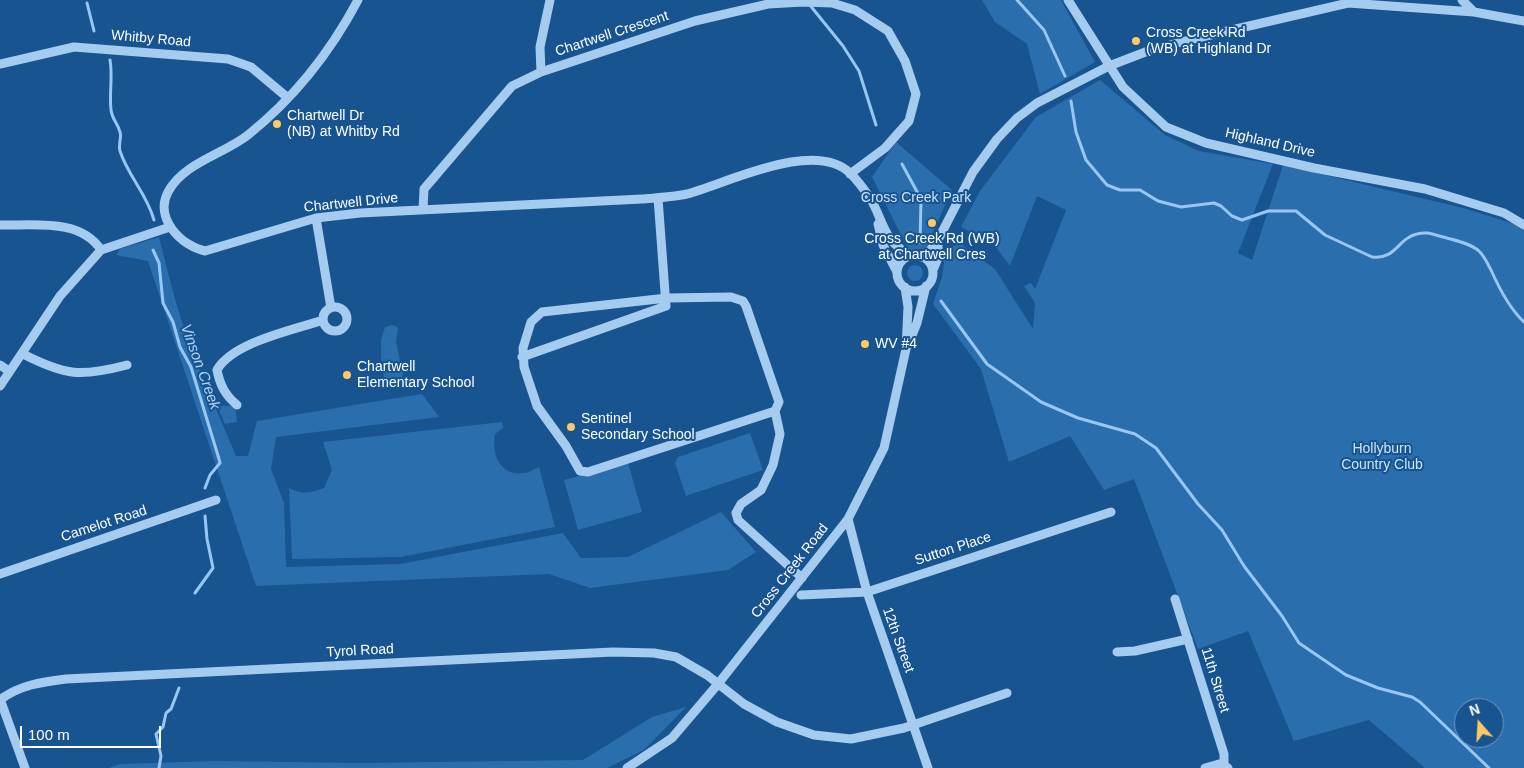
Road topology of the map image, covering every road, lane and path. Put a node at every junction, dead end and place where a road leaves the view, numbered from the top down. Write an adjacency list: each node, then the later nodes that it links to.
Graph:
1 (358, 0): 11 (street)
2 (550, 0): 10 (street)
3 (1068, 0): 9 (street, Highland Drive)
4 (1462, 0): 6 (street)
5 (1350, 2): 6 (street); 9 (street)
6 (1474, 12): 7 (street)
7 (1524, 21)
8 (0, 64): 11 (street, Whitby Road)
9 (1109, 66): 18 (street, Highland Drive); 20 (street)
10 (541, 72): 12 (street, Chartwell Crescent); 14 (street, Chartwell Crescent)
11 (288, 98): 19 (street)
12 (850, 174): 13 (street, Chartwell Drive); 15 (street)
13 (658, 198): 14 (street, Chartwell Drive); 28 (street)
14 (424, 210): 16 (street, Chartwell Drive)
15 (876, 212): 22 (street); 25 (street)
16 (316, 218): 19 (street, Chartwell Drive); 29 (street)
17 (0, 225): 21 (street)
18 (1524, 225)
19 (170, 227): 21 (street)
20 (938, 240): 23 (street); 24 (street)
21 (102, 250): 32 (street)
22 (911, 255): 23 (street); 25 (street)
23 (922, 256): 24 (street)
24 (933, 270): 26 (street)
25 (897, 272): 27 (street)
26 (926, 286): 27 (street); 31 (street, Cross Creek Road)
27 (905, 288): 31 (street, Cross Creek Road)
28 (666, 298): 33 (street); 33 (street); 39 (street)
29 (330, 308): 30 (street); 30 (street)
30 (323, 320): 38 (street)
31 (906, 349): 42 (street, Cross Creek Road)
32 (24, 354): 35 (street); 36 (street)
33 (522, 357): 39 (street)
34 (0, 365): 36 (street)
35 (127, 365)
36 (9, 371): 37 (street)
37 (0, 386)
38 (237, 405)
39 (775, 411): 44 (street)
40 (216, 500): 43 (street, Camelot Road)
41 (1111, 512): 45 (street, Sutton Place)
42 (848, 519): 44 (street, Cross Creek Road); 45 (street, 12th Street)
43 (0, 574)
44 (802, 578): 50 (street, Cross Creek Road)
45 (867, 592): 46 (street, Sutton Place); 53 (street, 12th Street)
46 (801, 595)
47 (1175, 599): 48 (street, 11th Street)
48 (1188, 639): 49 (street); 54 (street, 11th Street)
49 (1117, 652)
50 (718, 684): 52 (street, Tyrol Road); 53 (street, Tyrol Road); 56 (street, Cross Creek Road)
51 (1007, 693): 53 (street, Tyrol Road)
52 (0, 700): 55 (street)
53 (914, 725): 57 (street, 12th Street)
54 (1226, 767): 58 (street)
55 (25, 768)
56 (627, 768)
57 (928, 768)
58 (1205, 768)

